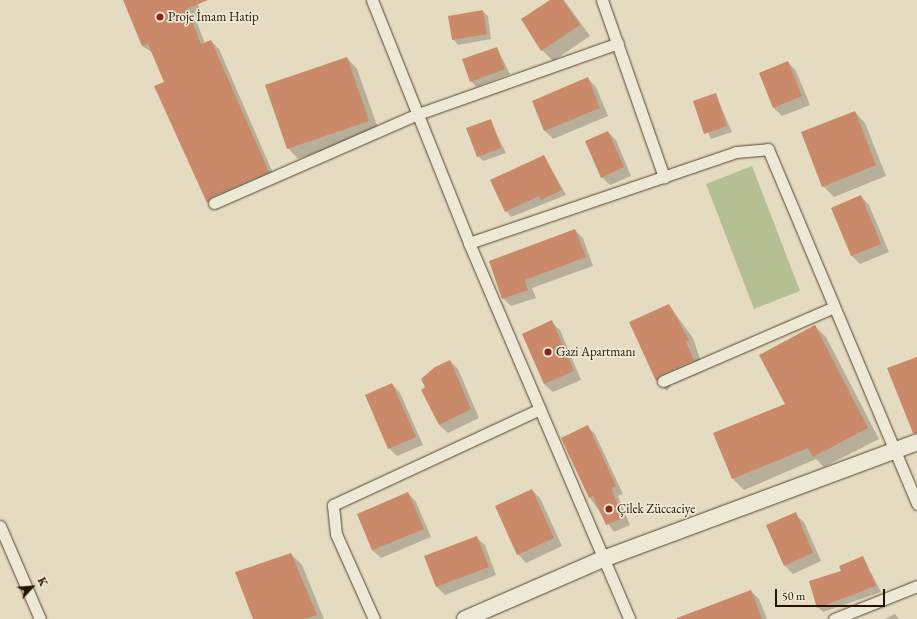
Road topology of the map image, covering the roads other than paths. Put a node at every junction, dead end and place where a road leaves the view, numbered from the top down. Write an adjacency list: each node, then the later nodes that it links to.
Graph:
1 (372, 0): 4 (street)
2 (602, 0): 3 (street)
3 (618, 43): 4 (street); 5 (street)
4 (418, 114): 6 (street); 7 (street)
5 (664, 177): 7 (street); 8 (street)
6 (214, 203)
7 (469, 243): 10 (street)
8 (834, 307): 9 (street); 12 (street)
9 (663, 381)
10 (540, 409): 15 (street); 18 (street)
11 (917, 442): 12 (main road)
12 (894, 451): 13 (street); 15 (main road)
13 (917, 504)
14 (0, 526): 17 (street)
15 (603, 559): 19 (main road); 20 (street)
16 (917, 586): 21 (street)
17 (40, 619)
18 (374, 619)
19 (465, 619)
20 (629, 619)
21 (834, 619)

